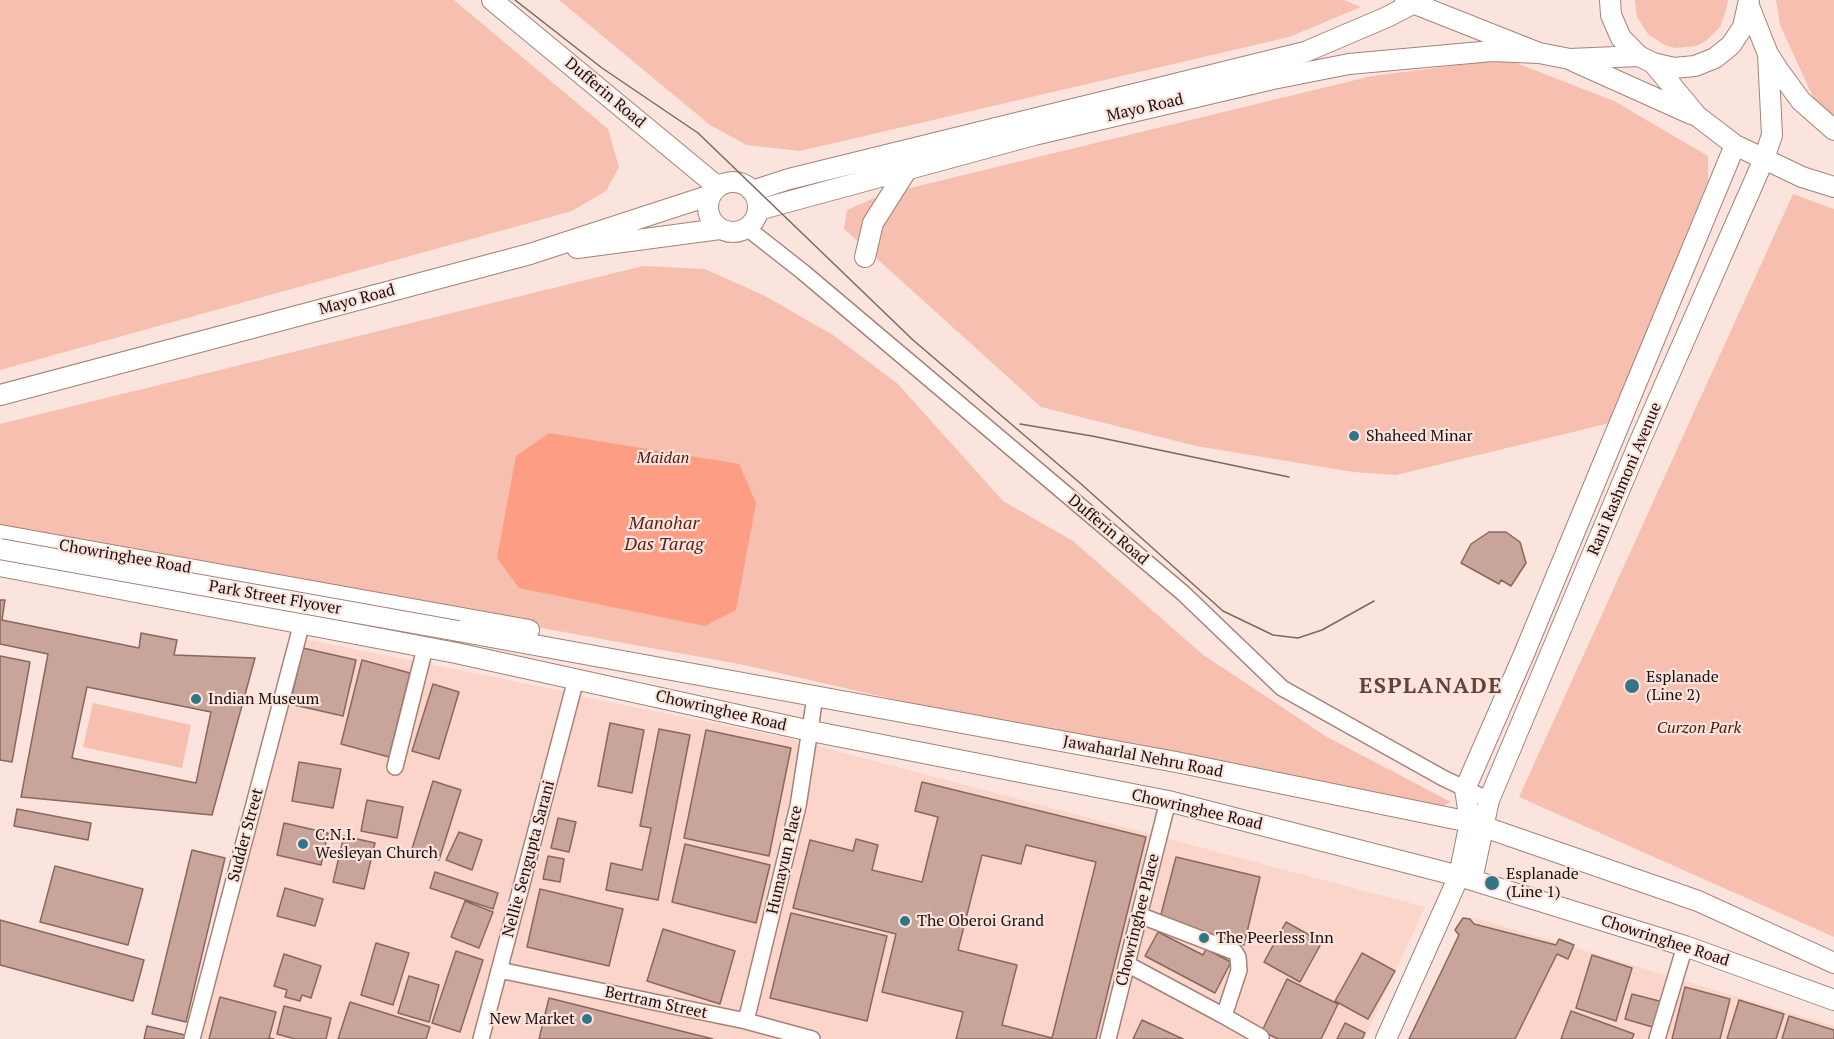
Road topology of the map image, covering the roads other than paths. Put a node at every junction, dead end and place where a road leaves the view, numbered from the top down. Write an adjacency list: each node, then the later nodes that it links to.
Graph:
1 (492, 0): 15 (main road, Dufferin Road)
2 (1610, 0): 8 (main road)
3 (1413, 1): 5 (main road); 16 (main road, Mayo Road)
4 (1749, 3): 6 (main road); 8 (main road)
5 (1539, 53): 7 (main road); 13 (main road, Mayo Road)
6 (1768, 54): 10 (main road); 12 (main road, Rani Rashmoni Avenue)
7 (1570, 59): 8 (main road); 9 (main road)
8 (1646, 60): 9 (main road)
9 (1697, 116): 11 (main road)
10 (1834, 130)
11 (1735, 145): 12 (main road); 22 (main road)
12 (1764, 159): 14 (main road); 23 (main road, Rani Rashmoni Avenue)
13 (906, 171): 16 (main road, Mayo Road); 20 (main road)
14 (1834, 188)
15 (714, 191): 16 (main road); 18 (main road); 19 (main road, Mayo Road)
16 (755, 200): 17 (main road)
17 (747, 228): 18 (main road); 36 (street, Dufferin Road)
18 (720, 229): 19 (main road)
19 (530, 254): 21 (main road, Mayo Road)
20 (865, 257)
21 (0, 396)
22 (1609, 450): 23 (main road); 36 (main road)
23 (1631, 464): 37 (main road, Rani Rashmoni Avenue)
24 (0, 535): 29 (main road, Chowringhee Road)
25 (0, 549): 29 (main road, Park Street Flyover, bridge)
26 (0, 566): 31 (main road, Park Street Flyover)
27 (0, 577): 28 (main road)
28 (300, 630): 30 (main road); 50 (street, Sudder Street)
29 (549, 647): 33 (main road, Chowringhee Road)
30 (423, 656): 31 (main road); 35 (street)
31 (546, 672): 32 (main road, Chowringhee Road)
32 (576, 679): 34 (main road, Chowringhee Road); 45 (street, Nellie Sengupta Sarani)
33 (815, 697): 34 (street, Humayun Place); 39 (main road, Jawaharlal Nehru Road)
34 (811, 731): 38 (main road, Chowringhee Road); 48 (street, Humayun Place)
35 (395, 767)
36 (1465, 789): 37 (street, Dufferin Road); 39 (main road)
37 (1489, 800): 39 (main road, Rani Rashmoni Avenue)
38 (1168, 801): 40 (main road, Chowringhee Road); 41 (street, Chowringhee Place)
39 (1477, 824): 40 (main road, Rani Rashmoni Avenue); 43 (main road)
40 (1466, 878): 42 (main road, Chowringhee Road); 54 (main road, Rani Rashmoni Avenue)
41 (1139, 915): 44 (street, Chowringhee Place); 47 (street)
42 (1685, 946): 46 (main road, Chowringhee Road); 55 (street)
43 (1834, 963)
44 (1127, 964): 47 (street); 53 (street, Chowringhee Place)
45 (499, 970): 48 (street, Bertram Street); 51 (street, Nellie Sengupta Sarani)
46 (1834, 1000)
47 (1224, 1016): 49 (street)
48 (746, 1021): 52 (street, Bertram Street)
49 (1261, 1037)
50 (192, 1039)
51 (481, 1039)
52 (812, 1039)
53 (1108, 1039)
54 (1386, 1039)
55 (1657, 1039)

